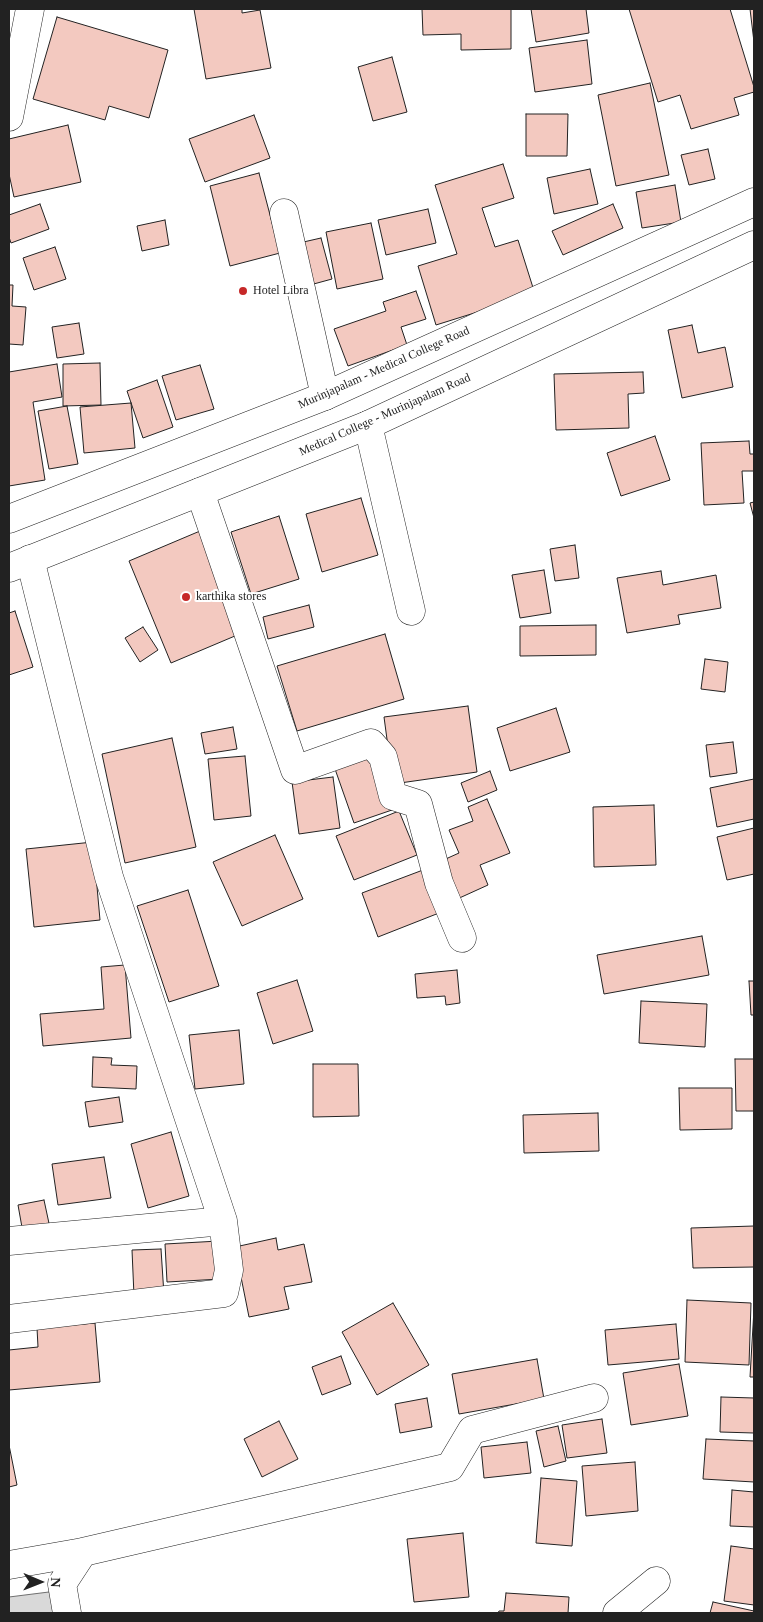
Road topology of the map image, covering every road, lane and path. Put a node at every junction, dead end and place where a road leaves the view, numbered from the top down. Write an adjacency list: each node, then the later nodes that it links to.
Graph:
1 (30, 9): 2 (street)
2 (9, 116)
3 (754, 202): 6 (street, Murinjapalam - Medical College Road)
4 (284, 213): 6 (street)
5 (754, 245): 7 (street, Medical College - Murinjapalam Road)
6 (326, 396): 9 (street, Murinjapalam - Medical College Road)
7 (368, 425): 8 (street, Medical College - Murinjapalam Road); 11 (street)
8 (200, 492): 10 (street, Medical College - Murinjapalam Road); 12 (street)
9 (9, 519)
10 (20, 563): 13 (street)
11 (411, 611)
12 (462, 938)
13 (223, 1221): 14 (street); 15 (street)
14 (9, 1242)
15 (9, 1319)
16 (594, 1398): 17 (street)
17 (83, 1552): 18 (street); 20 (street)
18 (9, 1564)
19 (656, 1581): 21 (street)
20 (67, 1613)
21 (617, 1613)

